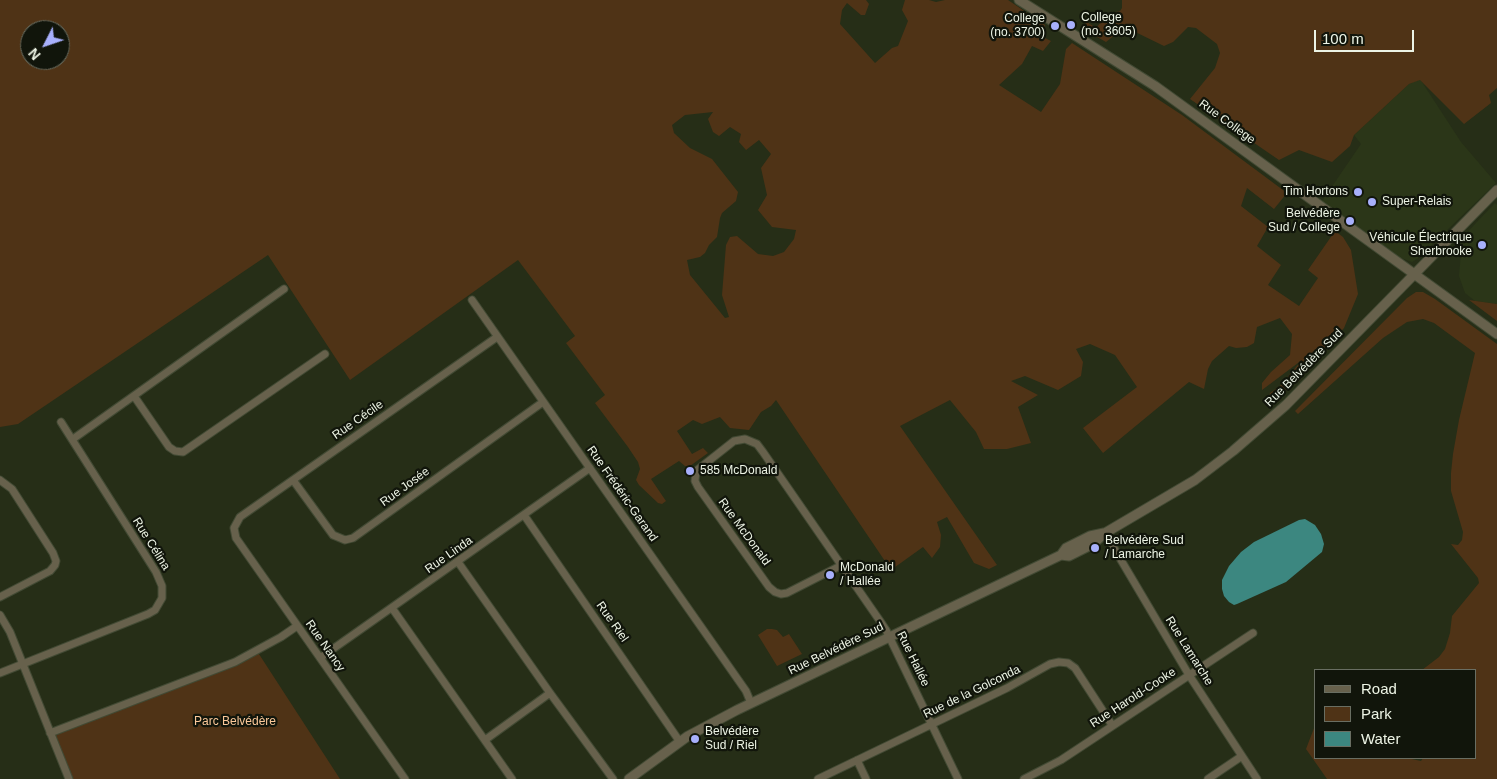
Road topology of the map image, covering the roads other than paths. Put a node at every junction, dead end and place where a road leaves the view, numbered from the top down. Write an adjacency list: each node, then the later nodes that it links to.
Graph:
1 (1019, 0): 3 (street, Rue College)
2 (1497, 190): 3 (street, Rue Belvédère Sud)
3 (1414, 274): 6 (street, Rue College); 19 (street, Rue Belvédère Sud)
4 (284, 290): 9 (street)
5 (472, 300): 7 (street, Rue Frédéric-Garand)
6 (1497, 334)
7 (497, 337): 10 (street, Rue Frédéric-Garand); 16 (street, Rue Cécile)
8 (325, 354): 9 (street)
9 (134, 396): 12 (street)
10 (543, 402): 14 (street, Rue Frédéric-Garand); 16 (street, Rue Josée)
11 (61, 422): 12 (street, Rue Célina)
12 (73, 439): 29 (street, Rue Célina)
13 (746, 439): 21 (street, Rue Hallée); 21 (street, Rue McDonald)
14 (590, 468): 17 (street, Rue Linda); 33 (street, Rue Frédéric-Garand)
15 (0, 480): 22 (street)
16 (293, 480): 18 (street, Rue Cécile)
17 (524, 515): 20 (street, Rue Linda); 38 (street, Rue Riel)
18 (235, 524): 25 (street, Rue Nancy)
19 (1104, 533): 27 (street, Rue Belvédère Sud); 31 (street, Rue Lamarche)
20 (458, 562): 23 (street, Rue Linda); 32 (street)
21 (842, 565): 27 (street, Rue Hallée)
22 (0, 597)
23 (392, 608): 28 (street, Rue Linda); 37 (street)
24 (0, 615): 29 (street)
25 (297, 626): 28 (street, Rue Nancy); 36 (street)
26 (1253, 633): 31 (street, Rue Harold-Cooke)
27 (890, 636): 33 (street, Rue Belvédère Sud); 34 (street, Rue Hallée)
28 (320, 658): 42 (street, Rue Nancy)
29 (22, 663): 30 (street, Rue Célina); 36 (street)
30 (0, 673)
31 (1190, 675): 35 (street, Rue Harold-Cooke); 39 (street, Rue Lamarche)
32 (550, 693): 37 (street); 44 (street)
33 (751, 703): 38 (street, Rue Belvédère Sud)
34 (932, 724): 35 (street, Rue de la Golconda); 40 (street, Rue de la Golconda); 48 (street, Rue Hallée)
35 (1112, 725): 49 (street, Rue Harold-Cooke)
36 (50, 733): 41 (street)
37 (484, 740): 43 (street)
38 (680, 742): 45 (street, Rue Belvédère Sud)
39 (1242, 756): 50 (street); 51 (street, Rue Lamarche)
40 (857, 760): 46 (street, Rue de la Golconda); 47 (street)
41 (69, 779)
42 (405, 779)
43 (512, 779)
44 (613, 779)
45 (629, 779)
46 (818, 779)
47 (866, 779)
48 (958, 779)
49 (1024, 779)
50 (1208, 779)
51 (1257, 779)

